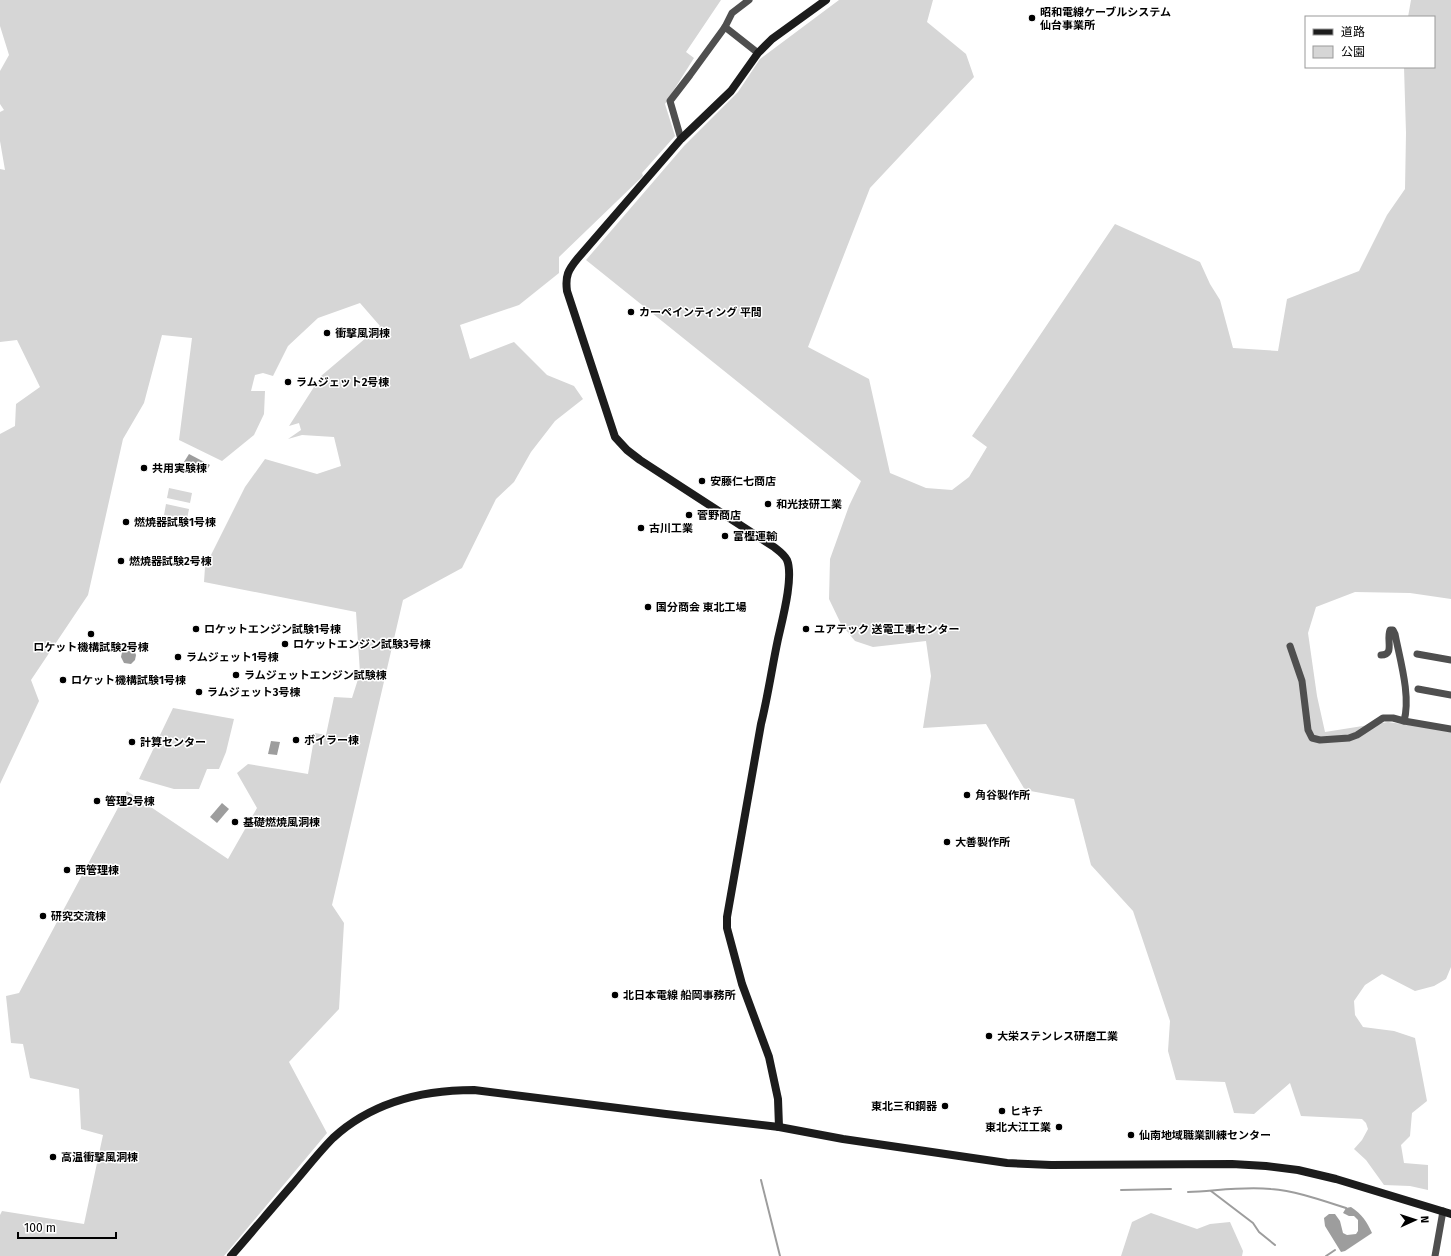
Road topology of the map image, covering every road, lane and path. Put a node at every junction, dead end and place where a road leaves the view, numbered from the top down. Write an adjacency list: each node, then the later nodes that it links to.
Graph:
1 (749, 0): 3 (street)
2 (826, 0): 4 (street)
3 (724, 27): 4 (street); 5 (street)
4 (758, 52): 5 (street)
5 (681, 140): 14 (street)
6 (1290, 646): 12 (street)
7 (1418, 654): 9 (street)
8 (1381, 655): 12 (street)
9 (1451, 660)
10 (1418, 689): 11 (street)
11 (1451, 695)
12 (1404, 721): 13 (street)
13 (1451, 729)
14 (779, 1127): 15 (street); 16 (street)
15 (1447, 1213): 17 (street)
16 (231, 1256)
17 (1436, 1256)

